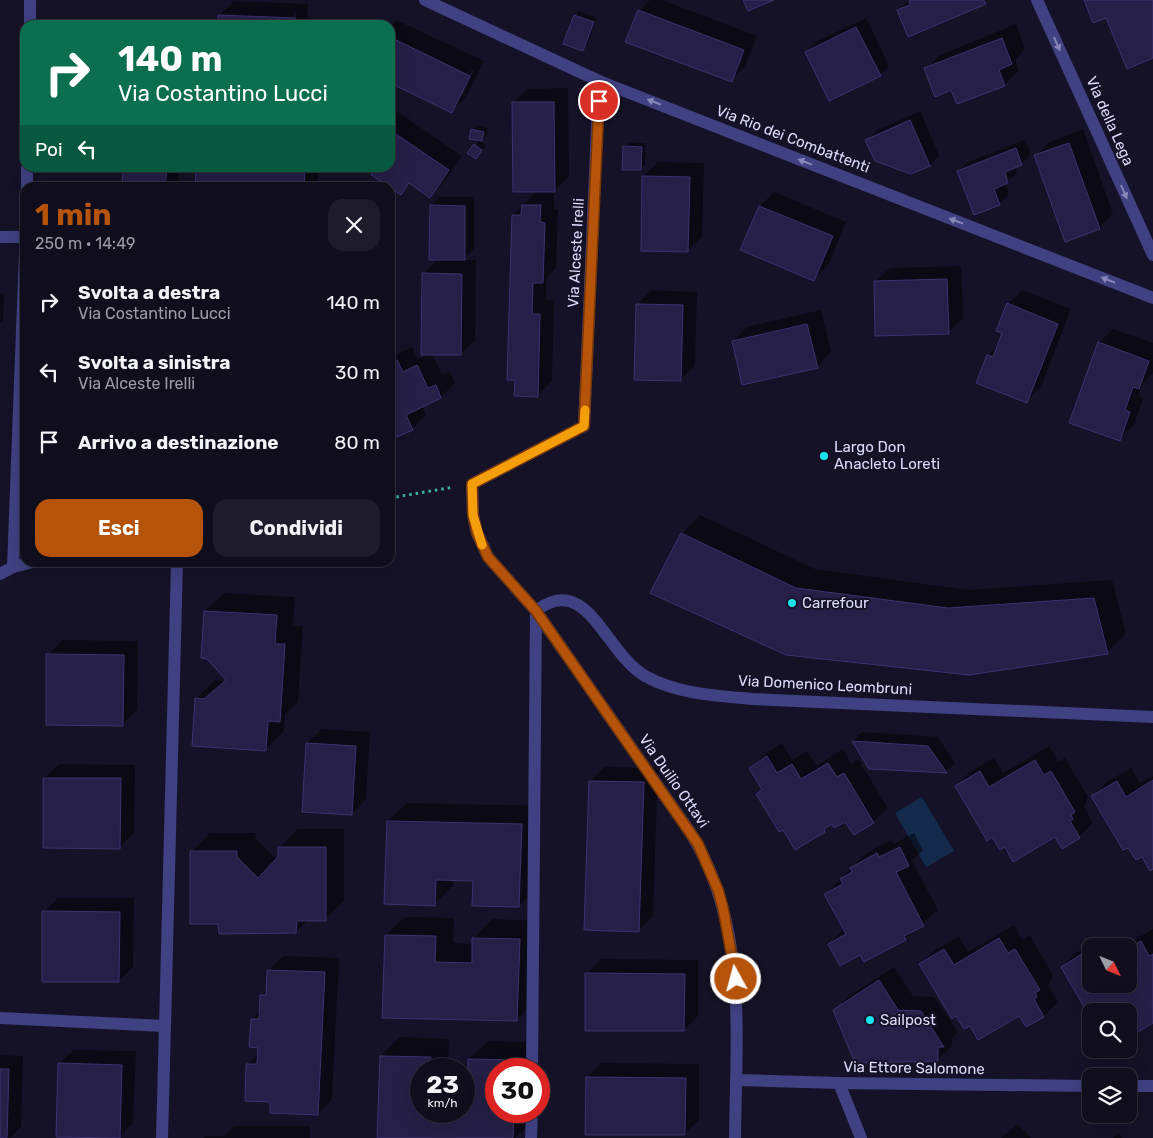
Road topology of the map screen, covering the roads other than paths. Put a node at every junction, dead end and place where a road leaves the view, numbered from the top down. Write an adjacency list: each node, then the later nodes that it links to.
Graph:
1 (30, 0): 4 (street)
2 (425, 0): 5 (street, Via Rio dei Combattenti)
3 (1037, 0): 8 (street, Via della Lega, one-way to 8)
4 (30, 20)
5 (600, 81): 9 (street, Via Rio dei Combattenti, one-way to 5); 11 (street, Via Alceste Irelli)
6 (20, 236): 7 (street)
7 (0, 237)
8 (1153, 255)
9 (1153, 298)
10 (20, 383): 13 (street)
11 (472, 484): 16 (street, Via Duilio Ottavi)
12 (20, 565): 13 (street)
13 (13, 567): 15 (street)
14 (176, 567): 19 (street)
15 (0, 574)
16 (536, 611): 17 (street, Via Domenico Leombruni); 20 (street); 21 (street, Via Duilio Ottavi)
17 (1153, 717)
18 (0, 1018): 19 (street)
19 (165, 1026): 27 (street)
20 (532, 1058)
21 (736, 1080): 22 (street, Via Ettore Salomone); 29 (street, Via Duilio Ottavi)
22 (839, 1084): 23 (street, Via Ettore Salomone); 30 (street)
23 (1082, 1086)
24 (1137, 1086): 25 (street)
25 (1153, 1086)
26 (532, 1123): 28 (street)
27 (162, 1138)
28 (531, 1138)
29 (735, 1138)
30 (861, 1138)

